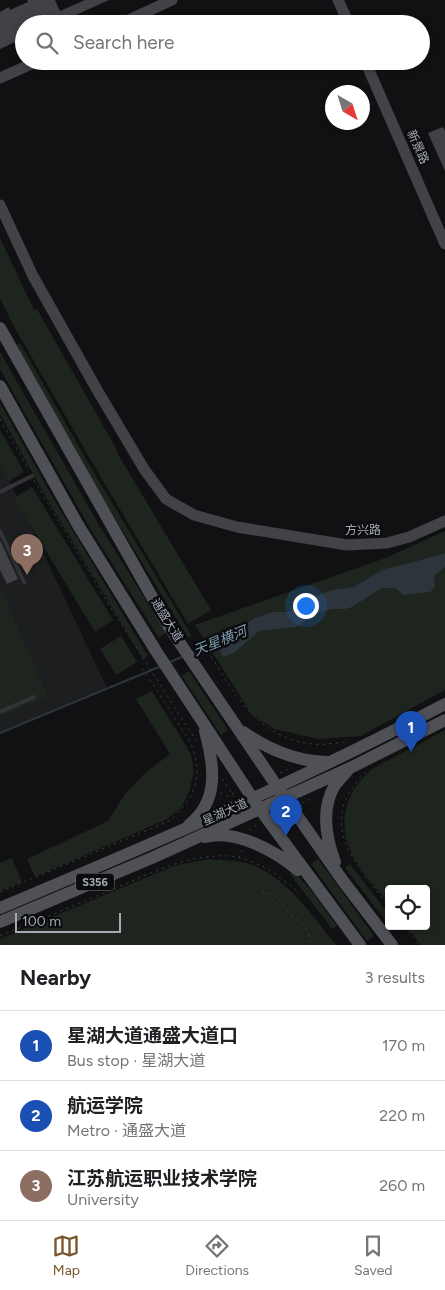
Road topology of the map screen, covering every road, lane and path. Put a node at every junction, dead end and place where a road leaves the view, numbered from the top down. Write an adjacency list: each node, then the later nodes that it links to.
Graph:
1 (172, 0): 3 (street)
2 (338, 0): 4 (street)
3 (140, 15)
4 (345, 15)
5 (18, 70): 7 (street)
6 (369, 70): 9 (street, 新景路)
7 (0, 78)
8 (0, 206): 17 (street, 方兴路)
9 (441, 225): 10 (street, 新景路)
10 (445, 244)
11 (0, 328): 12 (main road, 通盛大道)
12 (3, 342): 28 (main road, 通盛大道)
13 (0, 386): 27 (main road, 通盛大道)
14 (0, 418): 15 (path)
15 (32, 476): 16 (lane); 22 (path)
16 (0, 492)
17 (445, 521)
18 (0, 531): 19 (lane)
19 (24, 582)
20 (201, 640): 29 (path)
21 (141, 666): 40 (path)
22 (164, 690)
23 (34, 697): 25 (lane)
24 (445, 704): 31 (main road, 星湖大道 / S356)
25 (0, 712)
26 (445, 720): 32 (main road, 星湖大道 / S356)
27 (202, 721): 34 (main road, 通盛大道); 36 (main road)
28 (238, 728): 30 (main road); 35 (main road, 通盛大道)
29 (350, 741)
30 (292, 756): 31 (main road); 35 (path)
31 (334, 762): 35 (main road, 星湖大道 / S356)
32 (350, 768): 35 (main road, 星湖大道 / S356); 39 (main road)
33 (369, 769): 44 (path)
34 (246, 788): 36 (path); 37 (main road, 通盛大道)
35 (277, 788): 37 (main road, 星湖大道 / S356); 39 (main road, 通盛大道)
36 (211, 791): 38 (main road)
37 (256, 804): 38 (main road, 星湖大道 / S356); 43 (main road, 通盛大道)
38 (186, 836): 43 (main road); 45 (main road, 星湖大道 / S356); 46 (main road, 星湖大道 / S356)
39 (343, 881): 51 (main road, 通盛大道)
40 (0, 892)
41 (298, 892): 48 (path)
42 (262, 893): 49 (path)
43 (323, 895): 50 (main road, 通盛大道)
44 (385, 901)
45 (0, 908)
46 (0, 922)
47 (408, 930): 52 (path)
48 (0, 936)
49 (311, 945)
50 (360, 945)
51 (392, 945)
52 (419, 945)

